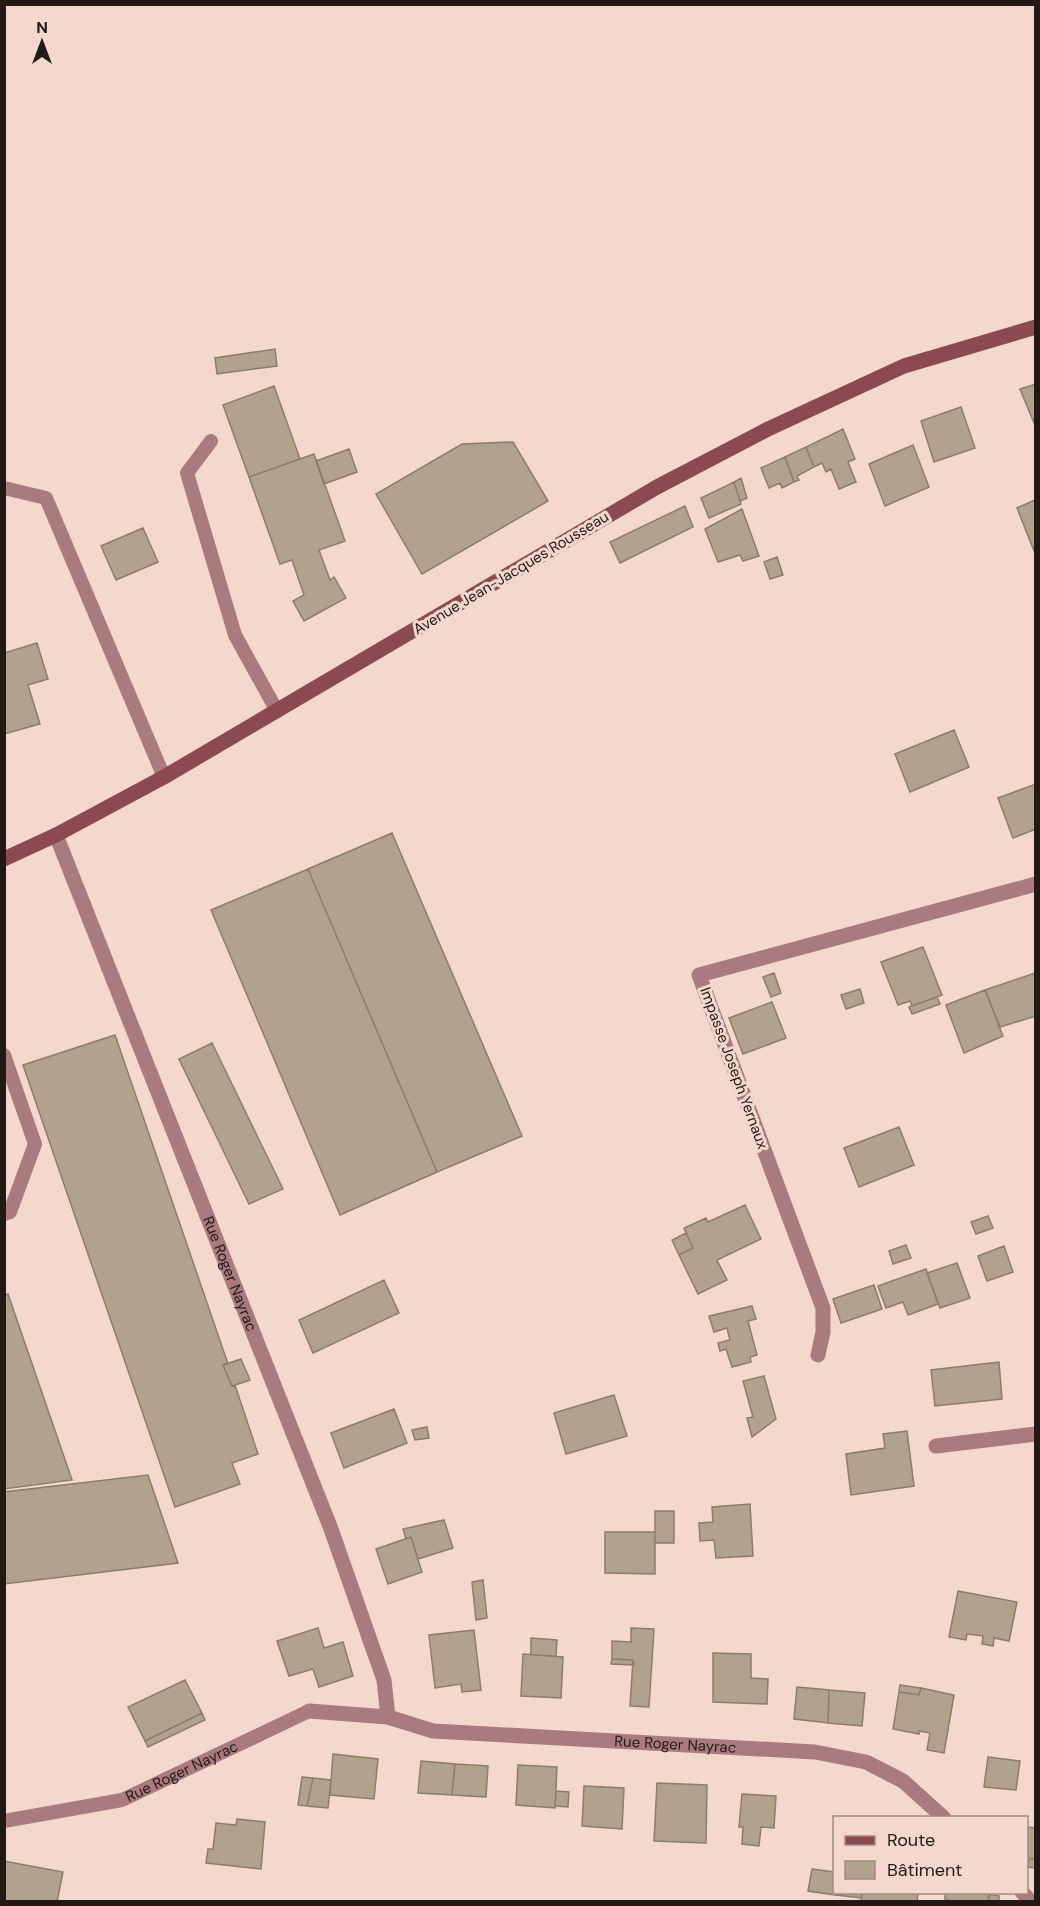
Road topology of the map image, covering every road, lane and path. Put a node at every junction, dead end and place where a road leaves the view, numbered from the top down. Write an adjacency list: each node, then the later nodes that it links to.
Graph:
1 (1035, 327): 4 (main road, Avenue Jean-Jacques Rousseau)
2 (210, 441): 4 (lane)
3 (4, 488): 5 (lane)
4 (277, 711): 5 (main road, Avenue Jean-Jacques Rousseau)
5 (164, 777): 6 (main road, Avenue Jean-Jacques Rousseau)
6 (56, 835): 7 (main road, Avenue Jean-Jacques Rousseau); 15 (street, Rue Roger Nayrac)
7 (4, 859)
8 (1035, 884): 11 (street, Impasse Joseph Yernaux)
9 (4, 1055): 10 (lane)
10 (4, 1214)
11 (818, 1355)
12 (1035, 1434): 13 (street)
13 (936, 1446)
14 (309, 1711): 15 (street, Rue Roger Nayrac); 17 (lane, Rue Roger Nayrac)
15 (388, 1717): 16 (street, Rue Roger Nayrac)
16 (943, 1816)
17 (4, 1821)

